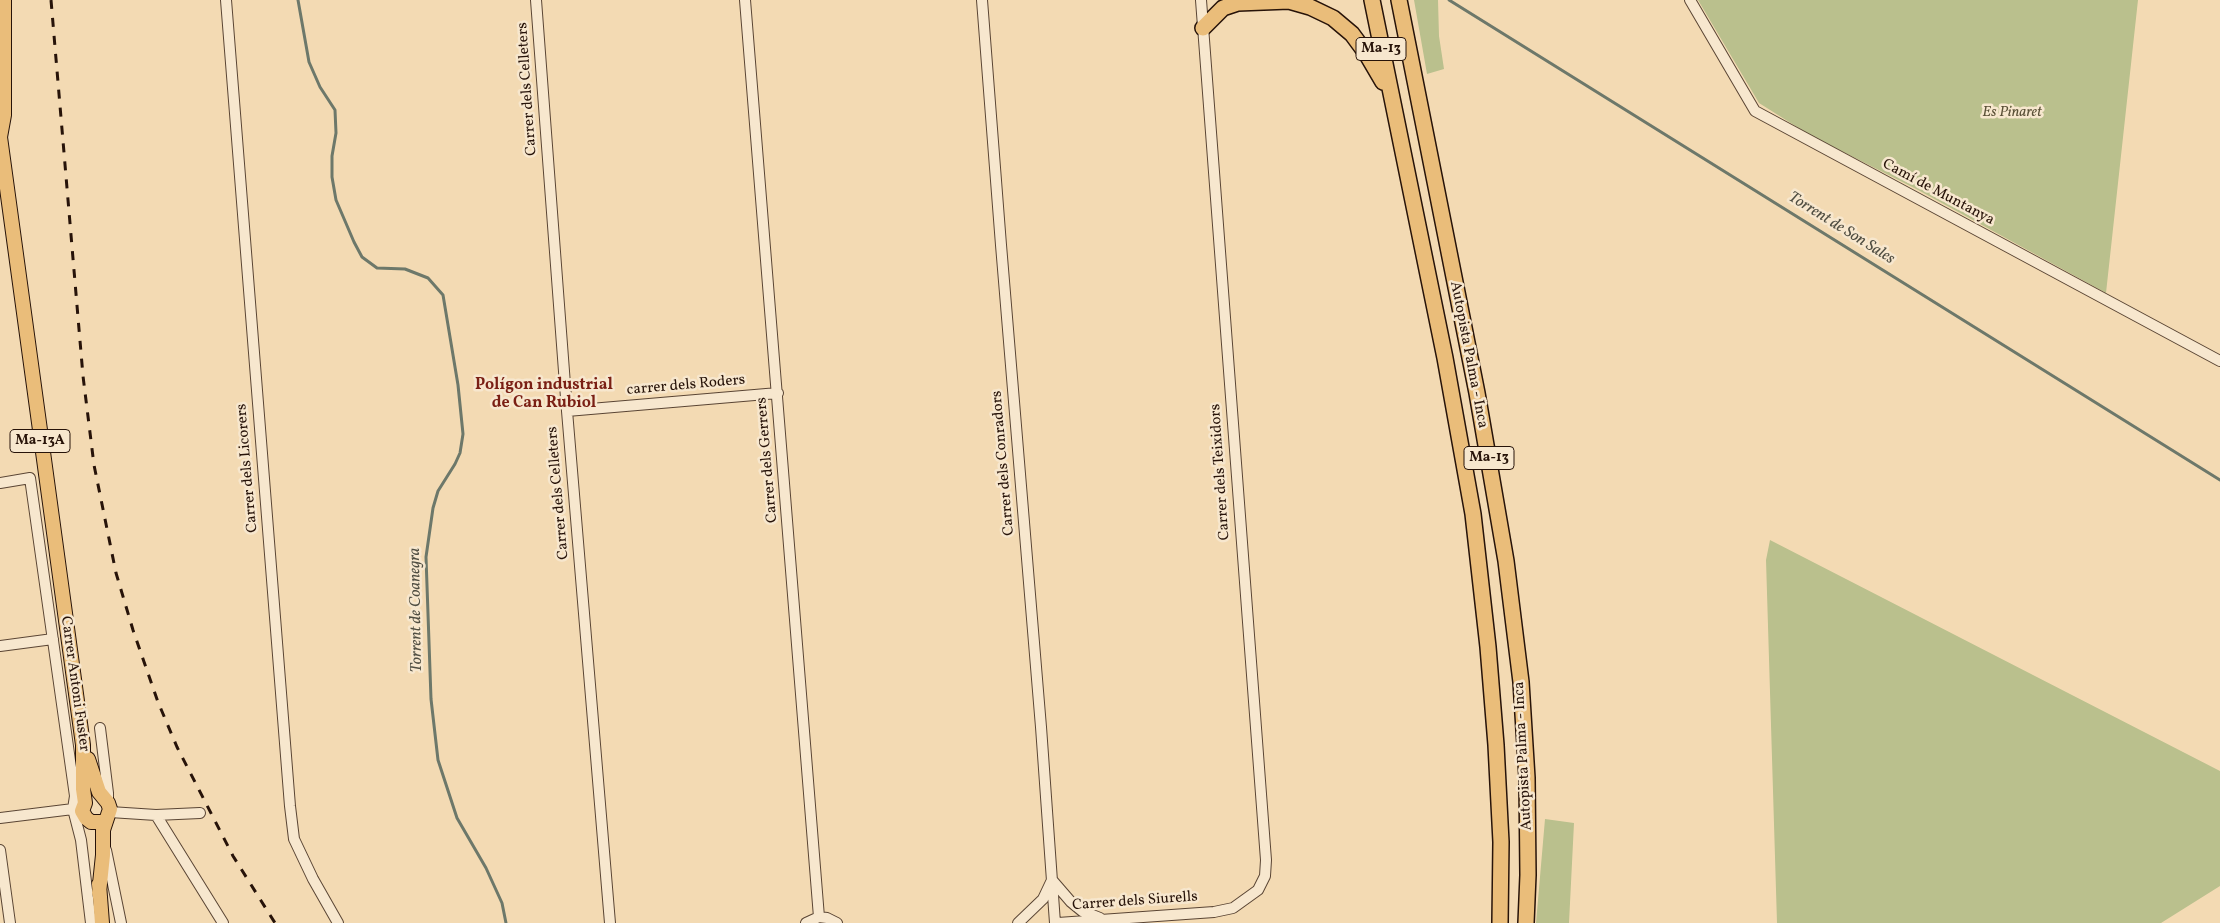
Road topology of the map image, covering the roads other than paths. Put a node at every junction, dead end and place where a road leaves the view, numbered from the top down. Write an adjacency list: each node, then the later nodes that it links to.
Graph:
1 (4, 0): 12 (main road)
2 (226, 0): 37 (street, Carrer dels Licorers)
3 (536, 0): 15 (street, Carrer dels Celleters)
4 (745, 0): 14 (street, Carrer dels Gerrers)
5 (982, 0): 27 (street, Carrer dels Conradors)
6 (1201, 0): 10 (street, Carrer dels Teixidors)
7 (1372, 0): 11 (highway, Autopista Palma - Inca / Ma-13)
8 (1399, 0): 45 (highway, Autopista Palma - Inca / Ma-13)
9 (1690, 0): 13 (street, Camí de Muntanya)
10 (1203, 28): 11 (highway); 29 (street, Carrer dels Teixidors)
11 (1391, 97): 44 (highway, Autopista Palma - Inca / Ma-13)
12 (0, 137): 20 (main road, Ma-13A)
13 (2220, 361)
14 (778, 393): 15 (street, carrer dels Roders); 30 (street, Carrer dels Gerrers)
15 (567, 411): 28 (street, Carrer dels Celleters)
16 (0, 483): 17 (street, Carrer Antoni Fuster)
17 (53, 640): 18 (street); 21 (street, Carrer Antoni Fuster)
18 (0, 646)
19 (100, 728): 22 (street)
20 (83, 745): 21 (main road, Ma-13A); 22 (main road, Ma-13A)
21 (79, 806): 22 (main road, Ma-13A); 22 (main road); 25 (street); 33 (street, Carrer Antoni Fuster)
22 (103, 814): 24 (street); 34 (main road, Ma-13A); 35 (street)
23 (200, 814): 24 (street)
24 (156, 815): 36 (street)
25 (0, 818)
26 (0, 850): 32 (street)
27 (1052, 880): 31 (street); 42 (street); 43 (street, Carrer dels Conradors)
28 (609, 911): 38 (street); 39 (street, Carrer dels Celleters)
29 (1214, 912): 31 (street, Carrer dels Siurells)
30 (820, 917): 40 (street); 41 (street)
31 (1103, 920): 43 (street, Carrer dels Siurells)
32 (10, 923)
33 (91, 923)
34 (102, 923)
35 (121, 923)
36 (223, 923)
37 (338, 923)
38 (603, 923)
39 (610, 923)
40 (806, 923)
41 (837, 923)
42 (1018, 923)
43 (1057, 923)
44 (1500, 923)
45 (1526, 923)

